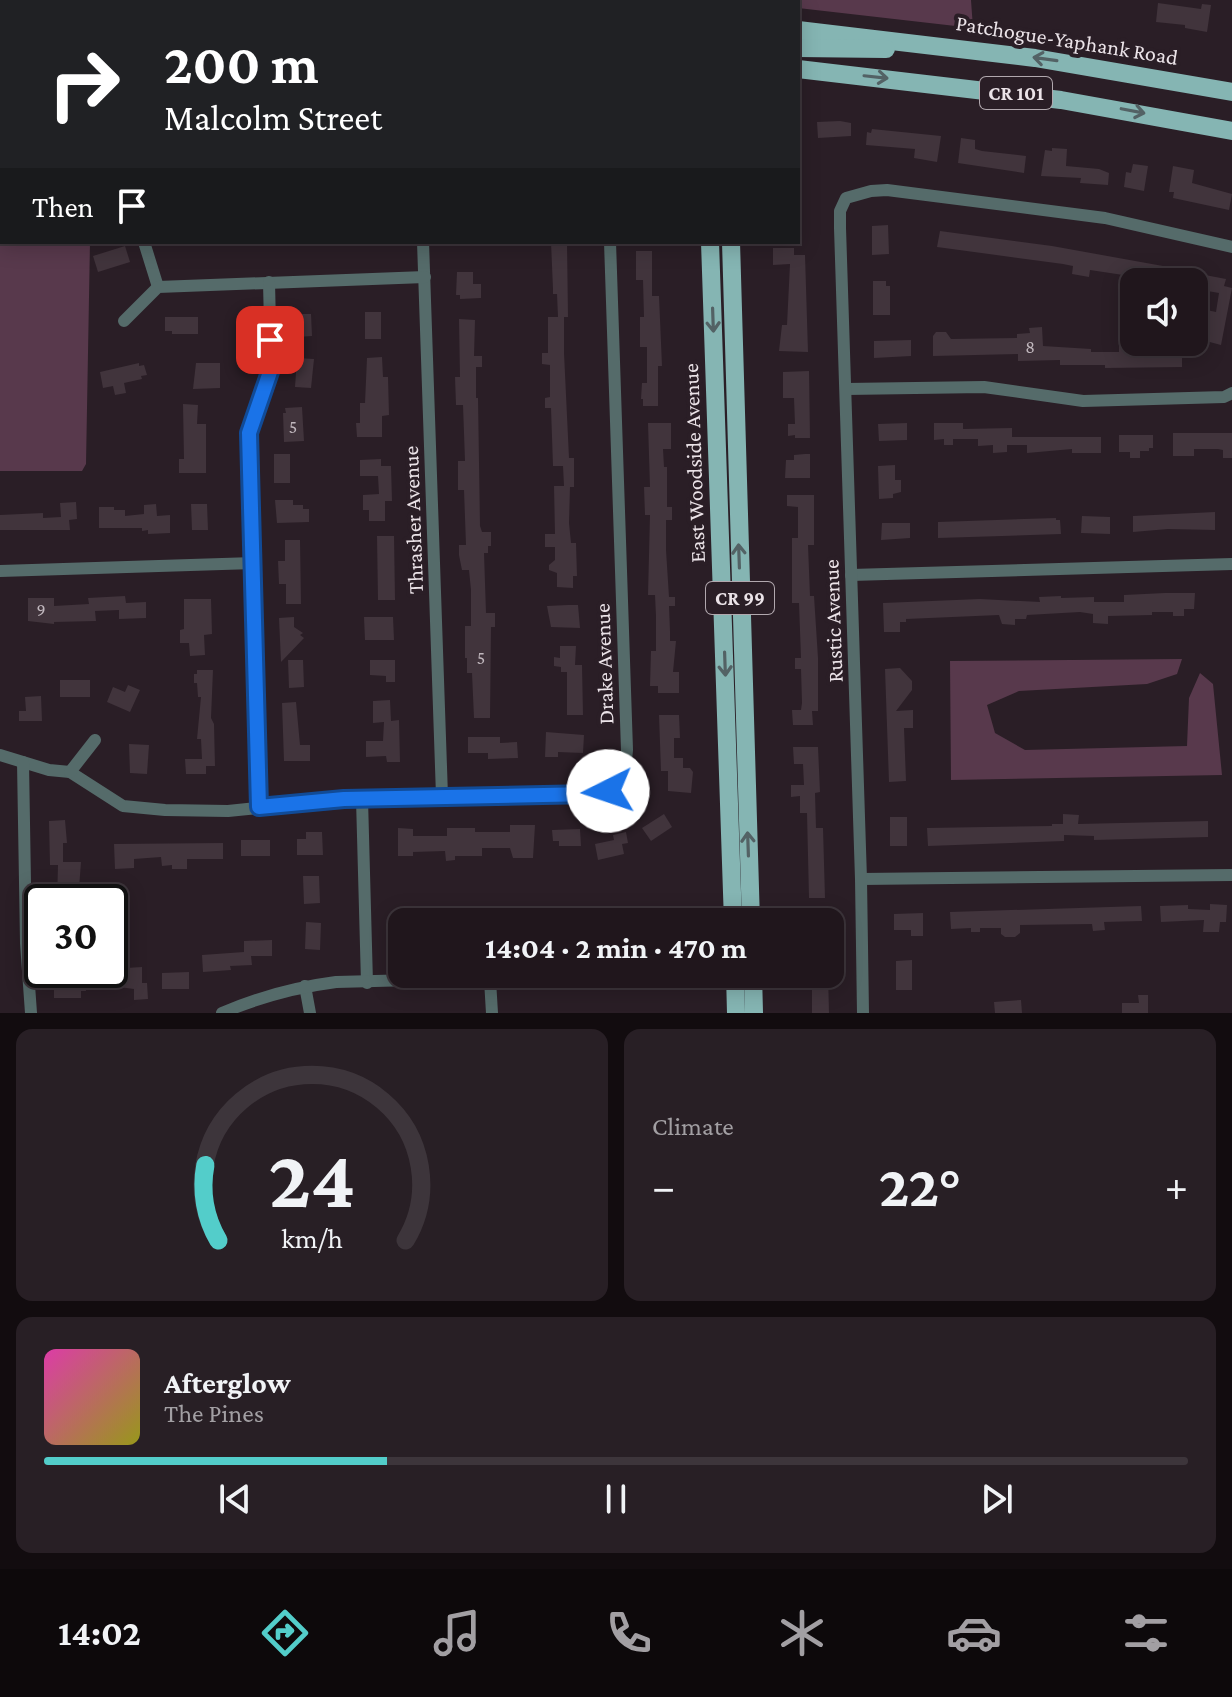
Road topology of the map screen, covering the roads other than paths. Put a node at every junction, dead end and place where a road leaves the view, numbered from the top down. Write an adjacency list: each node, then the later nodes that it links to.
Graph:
1 (800, 30): 2 (main road, Patchogue-Yaphank Road / CR 101)
2 (916, 43): 3 (main road); 5 (main road, Patchogue-Yaphank Road / CR 101, one-way to 2)
3 (800, 48)
4 (800, 69): 6 (main road, CR 101, one-way to 6)
5 (1232, 92)
6 (1232, 131)
7 (145, 244): 15 (street)
8 (423, 244): 13 (street, Thrasher Avenue)
9 (610, 244): 27 (street, Drake Avenue)
10 (710, 244): 32 (main road, East Woodside Avenue / CR 99, one-way to 32)
11 (731, 244): 33 (main road, East Woodside Avenue / CR 99, one-way to 11)
12 (1232, 247): 17 (street, Rustic Avenue)
13 (425, 277): 14 (street); 27 (street, Thrasher Avenue)
14 (269, 282): 15 (street); 19 (street)
15 (158, 287): 16 (street)
16 (124, 321)
17 (846, 389): 18 (street); 22 (street, Rustic Avenue)
18 (1232, 393)
19 (254, 563): 21 (street); 29 (street)
20 (1232, 564): 22 (street)
21 (0, 571)
22 (851, 575): 31 (street, Rustic Avenue)
23 (95, 740): 26 (street)
24 (0, 755): 25 (street, Drake Avenue)
25 (23, 762): 26 (street, Drake Avenue); 40 (street)
26 (70, 772): 29 (street, Drake Avenue)
27 (442, 796): 28 (street, Drake Avenue)
28 (362, 799): 29 (street, Drake Avenue); 35 (street)
29 (259, 807)
30 (1232, 875): 31 (street)
31 (861, 879): 46 (street, Rustic Avenue)
32 (733, 908)
33 (751, 908)
34 (388, 982): 35 (street)
35 (367, 983): 36 (street)
36 (305, 986): 41 (street); 42 (street)
37 (490, 988): 43 (street)
38 (735, 988): 44 (main road)
39 (753, 988): 45 (main road)
40 (31, 1013)
41 (222, 1013)
42 (310, 1013)
43 (492, 1013)
44 (736, 1013)
45 (754, 1013)
46 (863, 1013)

